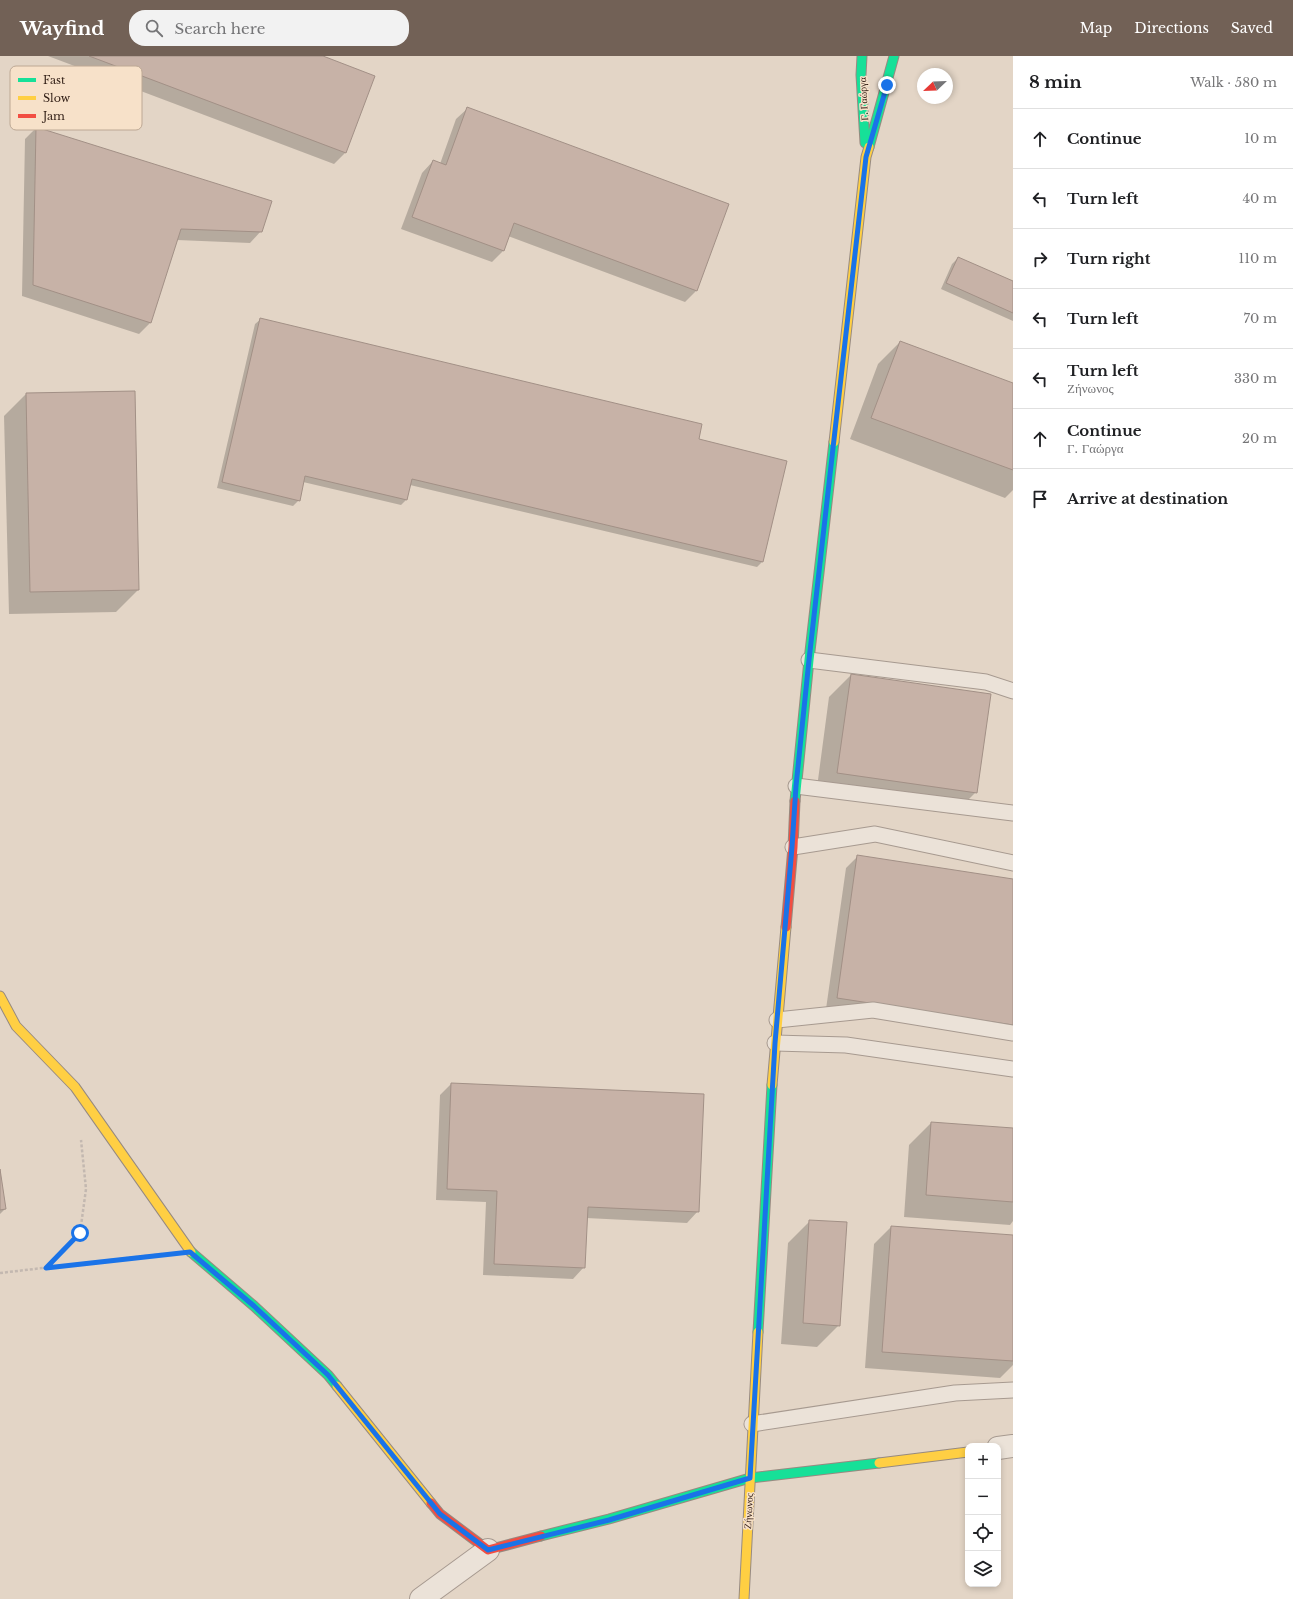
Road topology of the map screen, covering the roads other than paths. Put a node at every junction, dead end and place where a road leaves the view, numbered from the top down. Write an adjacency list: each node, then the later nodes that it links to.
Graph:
1 (862, 56): 3 (street, Γ. Γαώργα)
2 (894, 56): 3 (street, Γ. Γαώργα)
3 (866, 157): 4 (street, Ζήνωνος)
4 (809, 660): 5 (lane); 6 (street, Ζήνωνος)
5 (1013, 691)
6 (796, 786): 7 (lane); 8 (street, Ζήνωνος)
7 (1013, 813)
8 (792, 847): 9 (lane); 11 (street, Ζήνωνος)
9 (1013, 863)
10 (0, 996): 21 (street)
11 (778, 1020): 12 (lane); 13 (street, Ζήνωνος)
12 (1013, 1033)
13 (775, 1043): 14 (lane); 16 (street, Ζήνωνος)
14 (1013, 1069)
15 (1013, 1390): 16 (lane)
16 (752, 1424): 20 (street, Ζήνωνος)
17 (1013, 1446): 18 (street)
18 (1001, 1448)
19 (965, 1452): 20 (street)
20 (750, 1478): 21 (street); 23 (street, Ζήνωνος)
21 (488, 1550): 22 (street)
22 (421, 1599)
23 (744, 1599)

